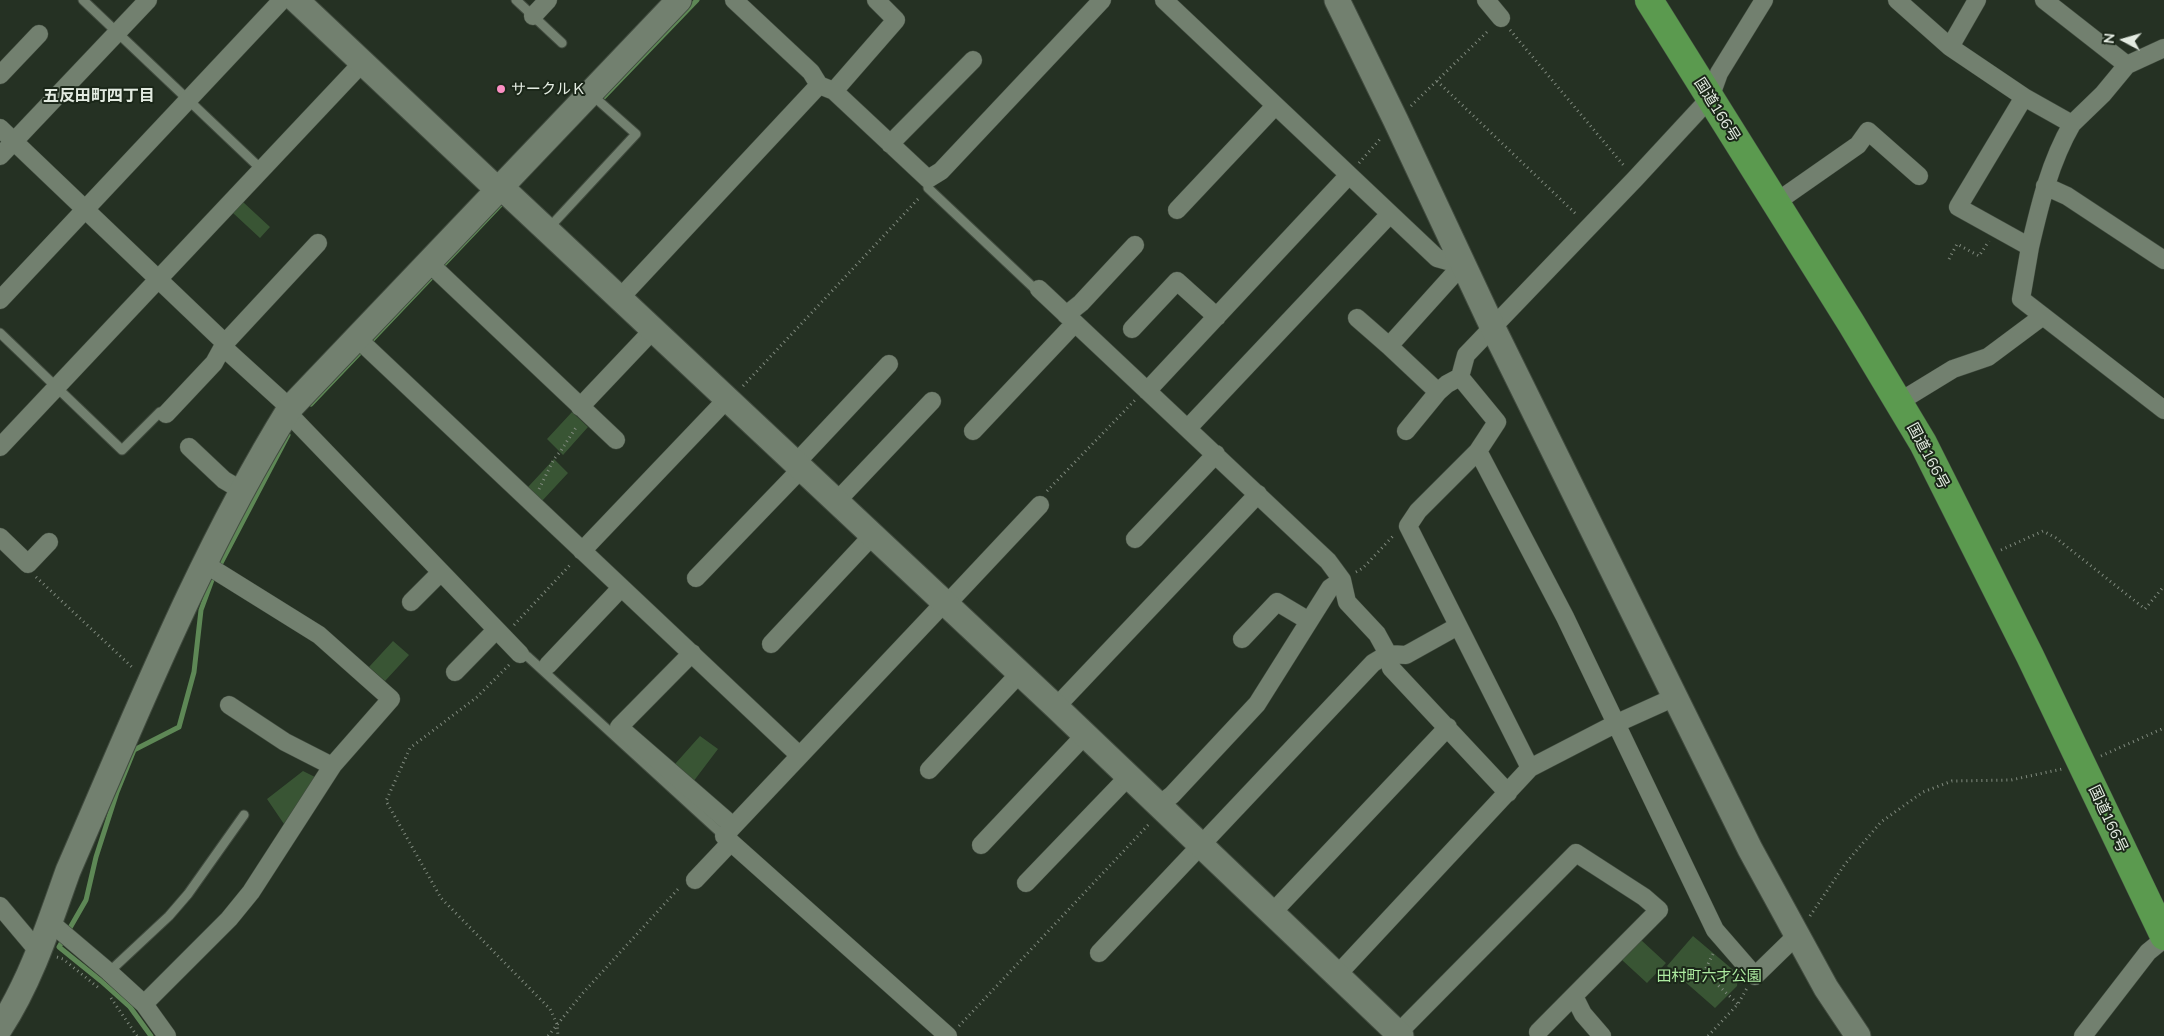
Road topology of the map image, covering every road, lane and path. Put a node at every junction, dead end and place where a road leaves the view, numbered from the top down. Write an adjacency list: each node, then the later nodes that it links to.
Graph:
1 (83, 0): 21 (lane)
2 (148, 0): 21 (street)
3 (282, 0): 35 (street)
4 (296, 0): 27 (street)
5 (516, 0): 19 (lane)
6 (548, 0): 19 (street)
7 (679, 0): 34 (street)
8 (734, 0): 31 (street)
9 (876, 0): 31 (street)
10 (1102, 0): 47 (street)
11 (1164, 0): 36 (street)
12 (1337, 0): 37 (street)
13 (1486, 0): 20 (street)
14 (1649, 0): 32 (highway, 国道166号)
15 (1764, 0): 32 (street)
16 (1898, 0): 24 (street)
17 (1977, 0): 24 (street)
18 (2044, 0): 28 (street)
19 (533, 16): 23 (lane)
20 (1500, 18): 30 (path); 46 (path)
21 (117, 33): 35 (lane); 40 (street)
22 (39, 34): 29 (street)
23 (562, 43)
24 (1950, 47): 33 (street)
25 (2164, 48): 28 (street)
26 (972, 60): 41 (street)
27 (362, 62): 43 (street); 49 (street)
28 (2127, 65): 38 (street)
29 (0, 75)
30 (1437, 81): 37 (path); 54 (path)
31 (826, 88): 41 (street); 66 (street)
32 (1710, 98): 46 (street); 50 (highway, 国道166号)
33 (2024, 98): 38 (street); 55 (street)
34 (596, 99): 49 (street); 56 (lane)
35 (188, 100): 43 (lane); 51 (street)
36 (1275, 106): 44 (street); 52 (street)
37 (1396, 121): 44 (path); 62 (street)
38 (2072, 124): 48 (street)
39 (0, 128): 40 (street)
40 (14, 141): 42 (street); 51 (street)
41 (890, 144): 47 (street)
42 (0, 156)
43 (261, 169): 64 (street)
44 (1348, 176): 53 (street); 69 (street)
45 (1919, 176): 50 (street)
46 (1635, 179): 54 (street)
47 (928, 184): 65 (lane); 84 (path)
48 (2045, 186): 59 (street); 60 (street)
49 (506, 192): 56 (street); 63 (street)
50 (1776, 203): 86 (highway, 国道166号)
51 (85, 209): 64 (street); 67 (street)
52 (1177, 210)
53 (1390, 214): 62 (street); 91 (street)
54 (1589, 227): 72 (street)
55 (1998, 228): 59 (street); 61 (path)
56 (547, 230): 66 (street)
57 (318, 243): 77 (street)
58 (1135, 245): 71 (street)
59 (2030, 246): 68 (street)
60 (2162, 253)
61 (1949, 259)
62 (1462, 265): 72 (street); 78 (street)
63 (435, 269): 76 (street); 87 (street)
64 (158, 278): 77 (street); 81 (street)
65 (1039, 290): 71 (street)
66 (620, 298): 74 (street)
67 (0, 300)
68 (2043, 316): 86 (street); 88 (street)
69 (1216, 317): 73 (street); 82 (street)
70 (1357, 318): 78 (street)
71 (1071, 319): 82 (street); 92 (street)
72 (1493, 328): 80 (street); 133 (street)
73 (1132, 329)
74 (653, 330): 84 (street); 87 (street)
75 (0, 333): 81 (lane)
76 (364, 344): 90 (street); 102 (street)
77 (224, 345): 89 (street); 90 (street)
78 (1389, 346): 83 (street)
79 (888, 364): 99 (street)
80 (1460, 377): 83 (street); 97 (street)
81 (57, 386): 89 (lane); 95 (street)
82 (1146, 390): 91 (street); 104 (path)
83 (1438, 392): 93 (street)
84 (728, 400): 99 (street); 110 (street)
85 (932, 401): 103 (street)
86 (1898, 402): 111 (highway, 国道166号)
87 (584, 410): 94 (street); 102 (path)
88 (2164, 410)
89 (166, 414)
90 (293, 416): 100 (street); 114 (street)
91 (1188, 428): 98 (street)
92 (973, 431)
93 (1406, 431)
94 (616, 440)
95 (0, 447)
96 (189, 447): 100 (street)
97 (1478, 451): 105 (street); 136 (street)
98 (1216, 454): 101 (street); 108 (street)
99 (798, 466): 103 (street); 115 (street)
100 (241, 490): 113 (street)
101 (1258, 494): 116 (street); 135 (street)
102 (530, 502): 110 (street)
103 (836, 502): 106 (street)
104 (1040, 505): 120 (street)
105 (1408, 526): 116 (path); 122 (street)
106 (872, 536): 120 (street); 125 (street)
107 (0, 537): 112 (street)
108 (1135, 539)
109 (49, 542): 112 (street)
110 (583, 552): 118 (street); 123 (path)
111 (1982, 558): 117 (path); 141 (highway, 国道166号)
112 (28, 564): 132 (path)
113 (213, 569): 132 (street); 142 (street)
114 (441, 572): 119 (street); 123 (street)
115 (696, 578)
116 (1342, 580): 121 (street); 128 (street)
117 (2164, 586)
118 (621, 588): 126 (street); 129 (street)
119 (411, 602)
120 (945, 604): 131 (street); 140 (street)
121 (1309, 621): 124 (street); 147 (street)
122 (1458, 626): 128 (street); 143 (street)
123 (500, 633): 127 (street); 130 (street)
124 (1242, 639)
125 (771, 644)
126 (692, 653): 140 (street); 149 (street)
127 (520, 654): 149 (lane); 168 (path)
128 (1388, 654): 137 (street); 151 (street)
129 (548, 665)
130 (455, 672)
131 (1019, 674): 135 (street); 144 (street)
132 (150, 683): 156 (street)
133 (1675, 696): 136 (street); 157 (street)
134 (229, 705): 142 (street)
135 (1056, 708): 139 (street)
136 (1615, 724): 143 (street); 159 (street)
137 (1448, 727): 146 (street); 155 (street)
138 (2164, 728): 141 (path)
139 (1085, 735): 145 (street); 150 (street)
140 (799, 755): 149 (street)
141 (2082, 764): 157 (path); 158 (highway, 国道166号)
142 (332, 766): 166 (street)
143 (1530, 768): 146 (street)
144 (929, 770)
145 (1128, 776): 147 (street); 153 (street)
146 (1508, 793): 163 (street)
147 (1158, 805): 151 (street); 170 (path)
148 (244, 815): 162 (lane)
149 (729, 835): 152 (street); 170 (street)
150 (982, 845)
151 (1201, 846): 155 (street); 161 (street)
152 (695, 880): 168 (path)
153 (1026, 883)
154 (0, 906): 160 (street)
155 (1272, 914): 163 (street)
156 (61, 931): 160 (street); 162 (street)
157 (1796, 936): 164 (street); 179 (street)
158 (2164, 938): 180 (street)
159 (1724, 940): 164 (street); 167 (path)
160 (38, 951): 169 (street); 173 (path)
161 (1099, 953)
162 (109, 972): 166 (street)
163 (1338, 974): 172 (street)
164 (1755, 976): 167 (path)
165 (1574, 996): 171 (street); 172 (street); 177 (street)
166 (144, 1004): 174 (street)
167 (1738, 1004): 178 (path)
168 (557, 1024): 175 (path); 176 (path)
169 (0, 1028)
170 (953, 1032)
171 (1538, 1032)
172 (1397, 1034)
173 (137, 1036)
174 (167, 1036)
175 (548, 1036)
176 (558, 1036)
177 (1603, 1036)
178 (1708, 1036)
179 (1858, 1036)
180 (2083, 1036)

